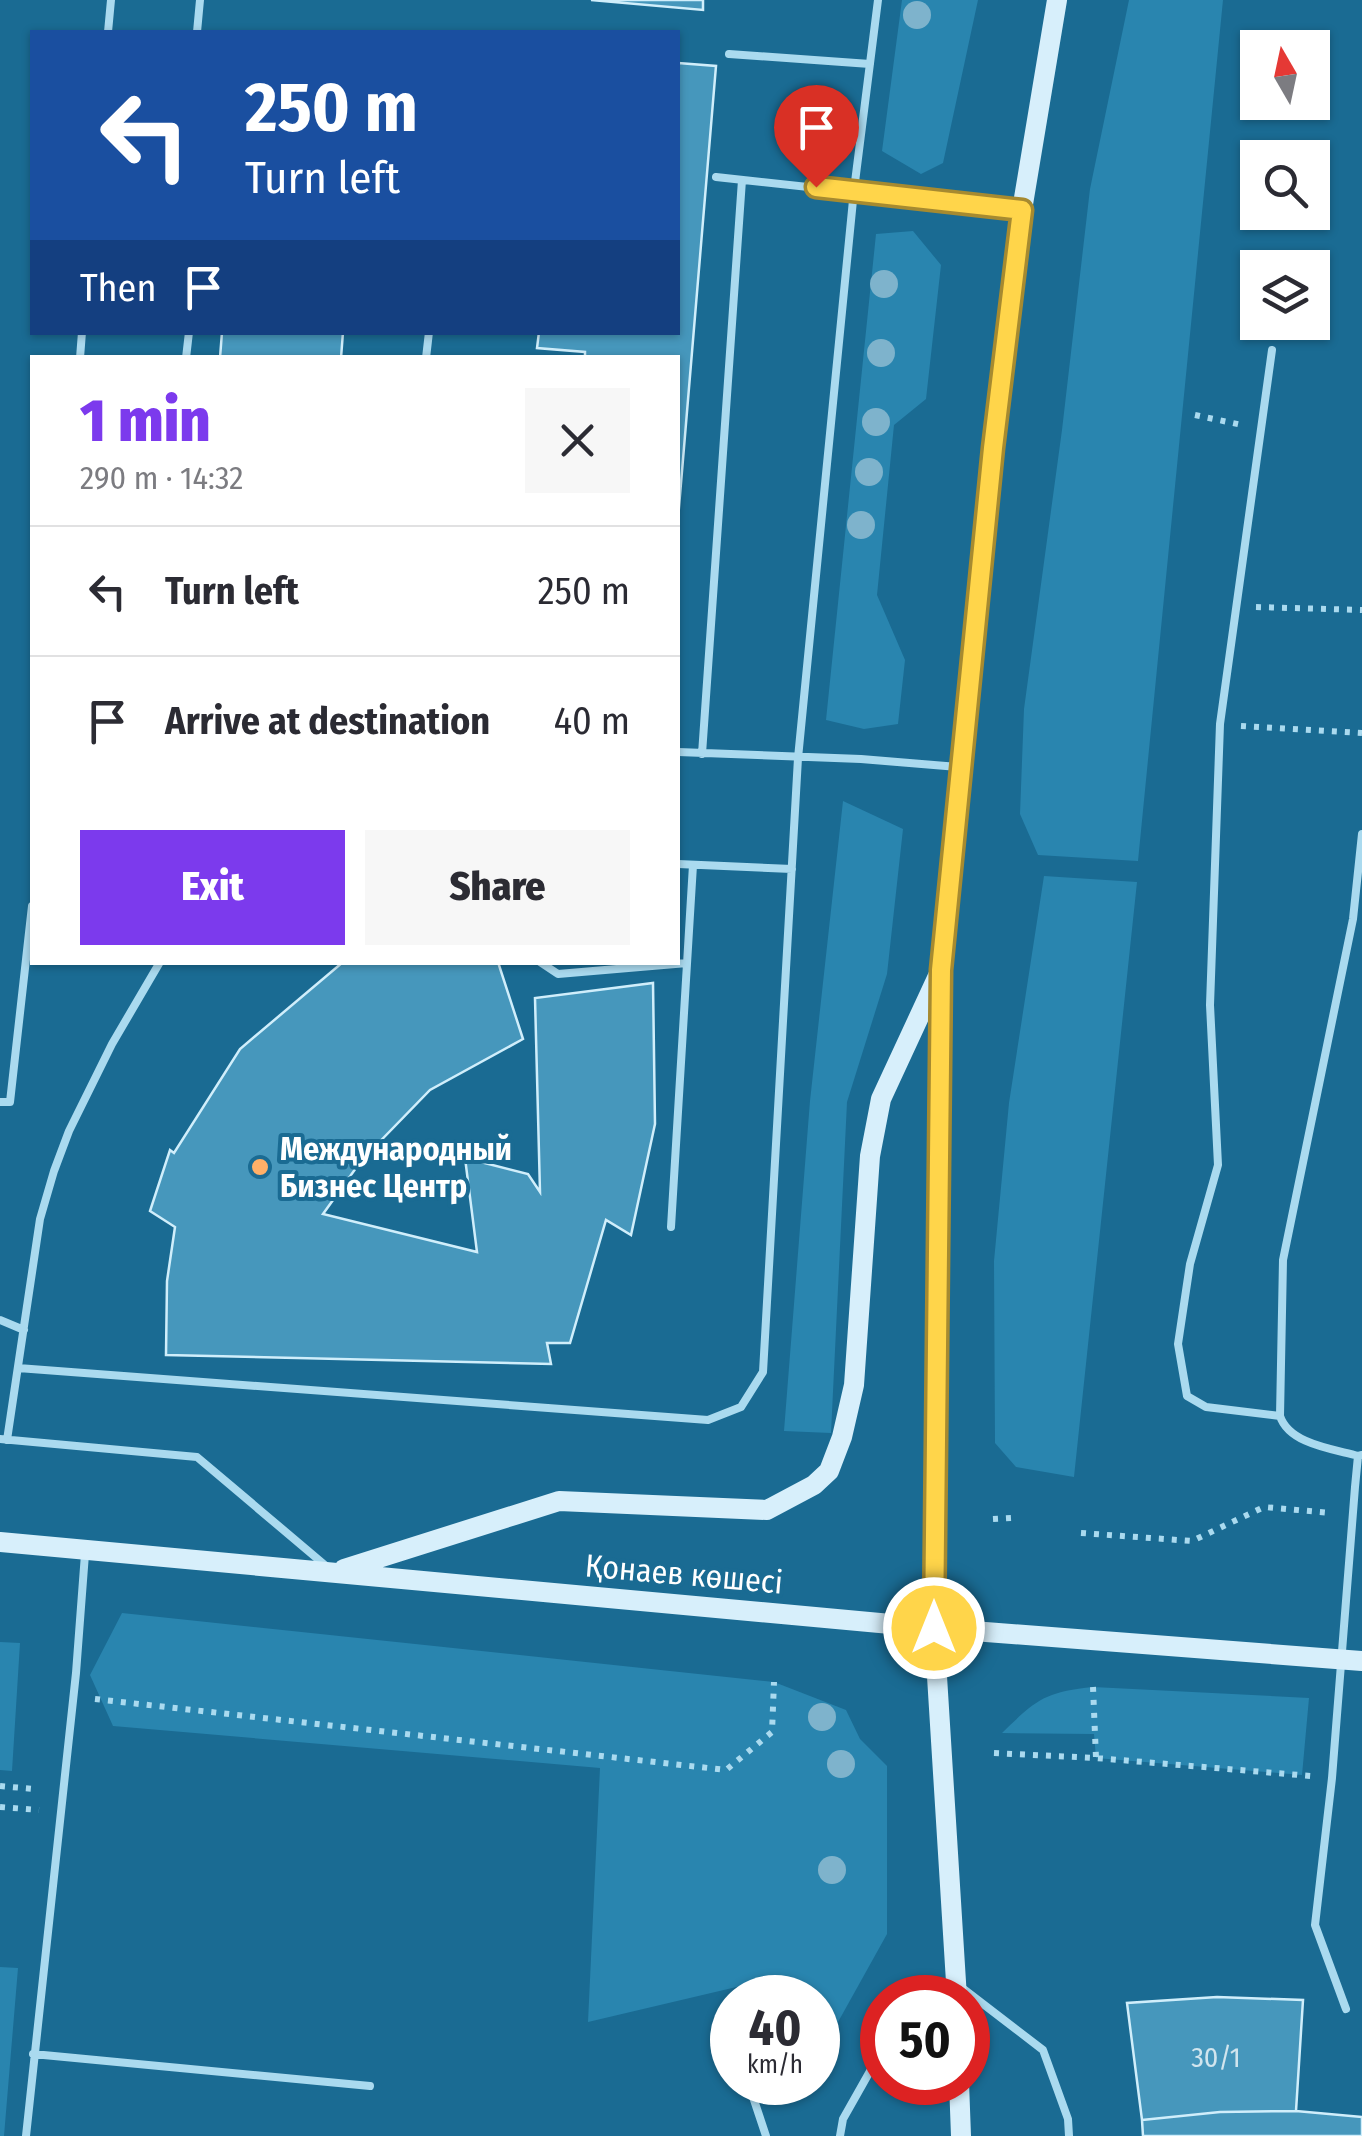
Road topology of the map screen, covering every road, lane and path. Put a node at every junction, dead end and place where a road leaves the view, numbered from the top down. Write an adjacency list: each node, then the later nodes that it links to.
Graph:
1 (110, 0): 5 (lane)
2 (200, 0): 6 (lane)
3 (878, 0): 8 (lane)
4 (1057, 0): 12 (main road)
5 (108, 30)
6 (198, 30)
7 (729, 54): 8 (lane)
8 (870, 64): 11 (lane)
9 (716, 177): 10 (lane)
10 (742, 180): 11 (lane); 21 (lane)
11 (854, 190): 12 (lane); 22 (lane)
12 (1022, 210): 23 (main road)
13 (1272, 350): 15 (lane)
14 (1195, 414): 15 (path)
15 (1260, 428): 16 (lane)
16 (1234, 606): 17 (path); 18 (lane)
17 (1362, 610)
18 (1220, 724): 19 (path); 40 (lane)
19 (1362, 733)
20 (680, 752): 21 (lane)
21 (702, 754): 22 (lane)
22 (798, 758): 23 (lane); 27 (lane)
23 (963, 767): 34 (main road)
24 (1362, 834): 40 (lane)
25 (680, 864): 26 (lane)
26 (694, 864): 27 (lane); 29 (lane)
27 (792, 869): 39 (lane)
28 (30, 924): 35 (lane)
29 (688, 963): 30 (lane); 36 (lane)
30 (680, 964)
31 (158, 965): 38 (lane)
32 (544, 965): 33 (lane)
33 (664, 965)
34 (941, 970): 49 (main road); 50 (main road)
35 (0, 1102)
36 (671, 1226)
37 (0, 1320): 38 (lane)
38 (24, 1330): 39 (lane)
39 (18, 1368): 41 (lane)
40 (1280, 1416): 42 (lane)
41 (3, 1439): 49 (lane)
42 (1360, 1456): 43 (lane)
43 (1352, 1516): 46 (path); 51 (lane)
44 (1011, 1518): 45 (path)
45 (993, 1519)
46 (1081, 1534)
47 (0, 1542): 48 (main road, Қонаев көшесі)
48 (85, 1550): 49 (main road, Қонаев көшесі); 55 (lane)
49 (333, 1572): 50 (main road, Қонаев көшесі)
50 (934, 1628): 51 (main road, Қонаев көшесі); 63 (main road)
51 (1340, 1659): 52 (main road, Қонаев көшесі); 58 (lane)
52 (1362, 1661)
53 (774, 1682): 55 (path)
54 (1093, 1687): 57 (path)
55 (74, 1697): 62 (lane)
56 (994, 1753): 57 (path)
57 (1096, 1758): 58 (path)
58 (1332, 1778): 64 (lane)
59 (0, 1786): 60 (path)
60 (34, 1789)
61 (0, 1807): 62 (path)
62 (61, 1810): 66 (lane)
63 (951, 1975)
64 (1346, 2009)
65 (990, 2017): 75 (lane)
66 (33, 2054): 67 (lane); 71 (lane)
67 (370, 2086)
68 (860, 2088): 73 (lane)
69 (756, 2105): 72 (lane)
70 (960, 2105): 74 (main road)
71 (26, 2136)
72 (766, 2136)
73 (840, 2136)
74 (961, 2136)
75 (1069, 2136)

